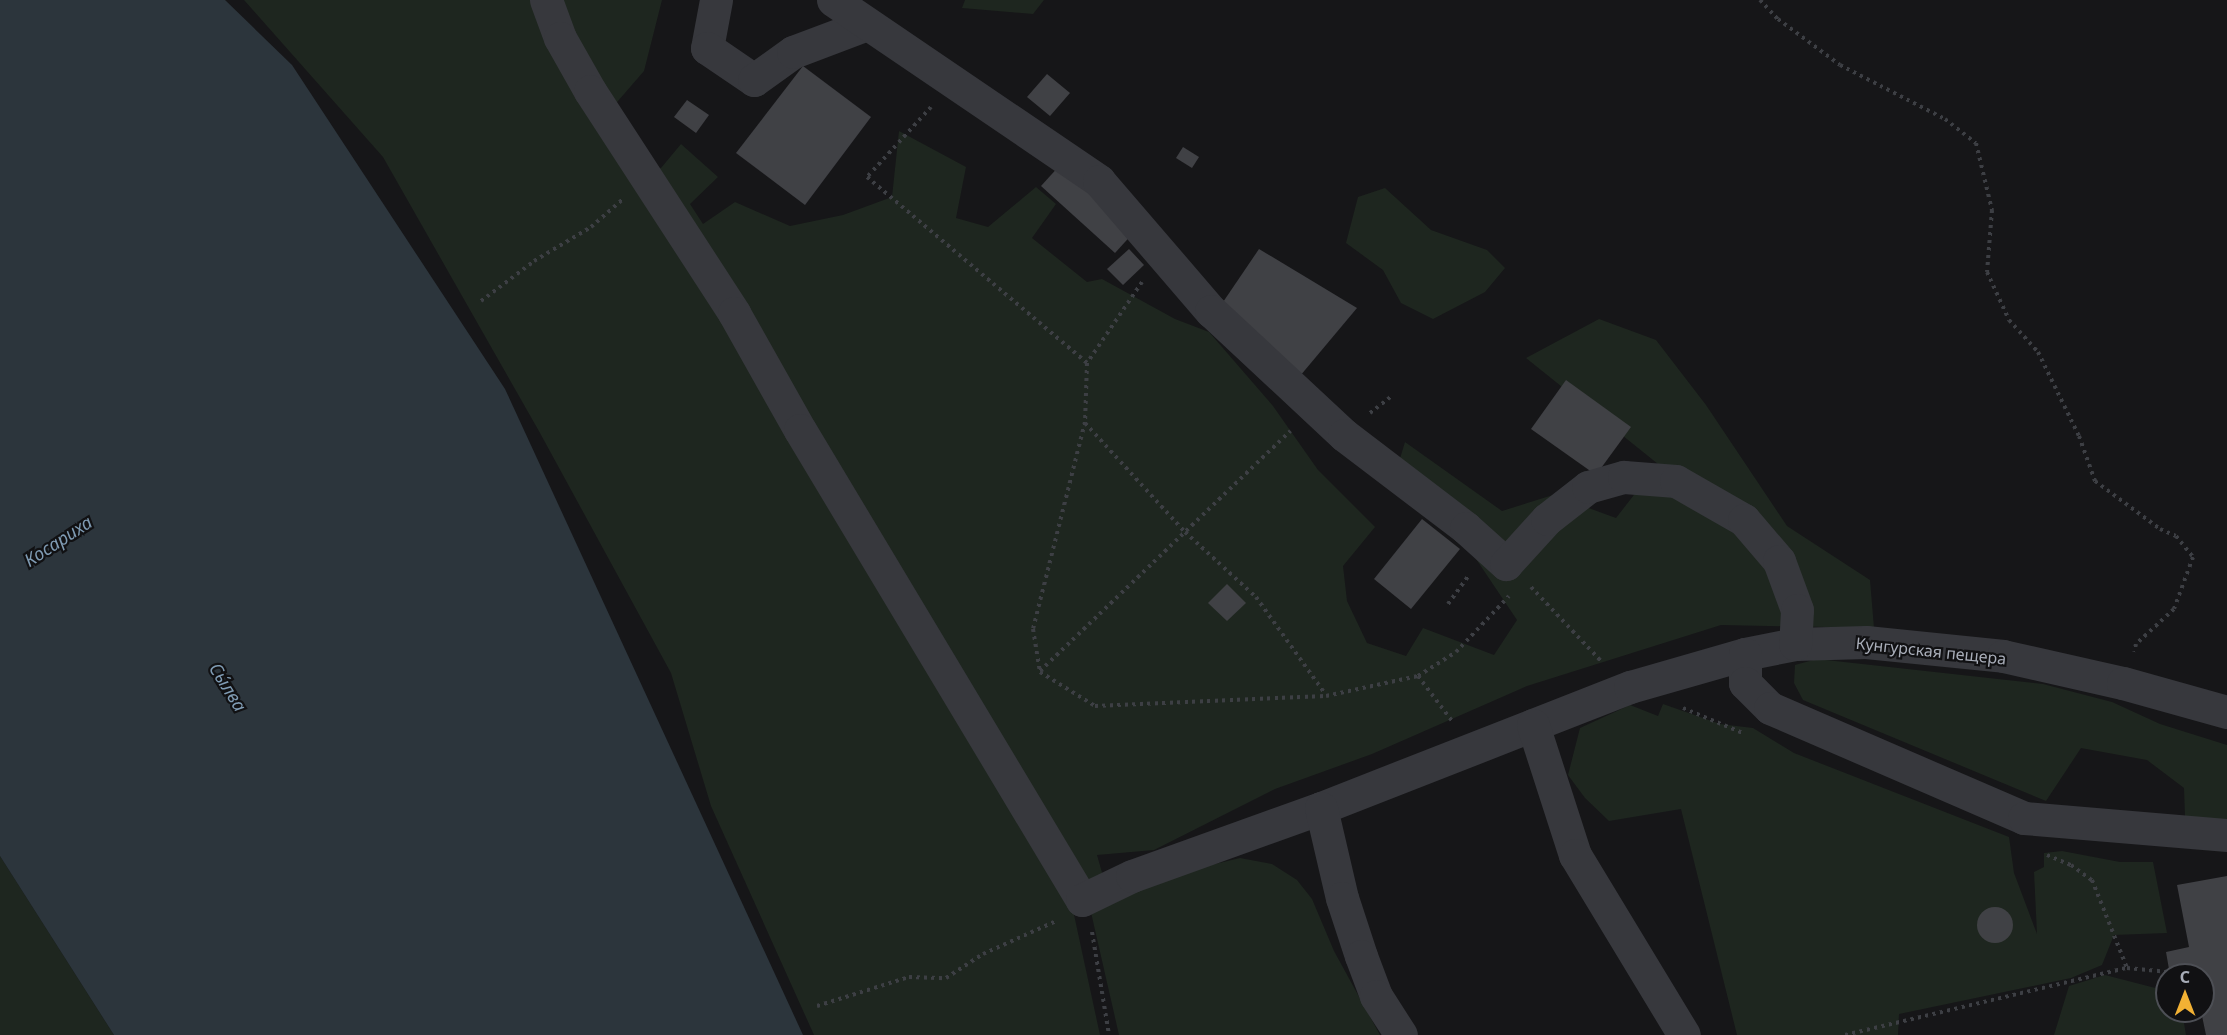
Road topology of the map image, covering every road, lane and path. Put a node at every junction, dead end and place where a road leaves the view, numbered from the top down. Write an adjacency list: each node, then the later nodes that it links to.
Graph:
1 (546, 0): 7 (street)
2 (716, 0): 5 (street)
3 (833, 0): 5 (street)
4 (1760, 0): 21 (path)
5 (867, 24): 6 (street)
6 (954, 82): 8 (street); 10 (path)
7 (652, 188): 9 (path); 28 (street)
8 (1163, 252): 10 (path); 11 (street)
9 (481, 301)
10 (1087, 363): 12 (path)
11 (1314, 408): 13 (path); 17 (street)
12 (1085, 422): 13 (path); 19 (path)
13 (1185, 532): 19 (path); 22 (path)
14 (1517, 589): 20 (path)
15 (1560, 614): 16 (path)
16 (1581, 637)
17 (1795, 644): 18 (street, Кунгурская пещера); 21 (street, Кунгурская пещера)
18 (1745, 654): 24 (street, Кунгурская пещера); 27 (street)
19 (1040, 672): 22 (path)
20 (1418, 676): 22 (path); 25 (path)
21 (2123, 683): 23 (street, Кунгурская пещера)
22 (1326, 696)
23 (2227, 712)
24 (1533, 725): 25 (street, Кунгурская пещера); 33 (street)
25 (1468, 749): 26 (street, Кунгурская пещера)
26 (1321, 808): 28 (street, Кунгурская пещера); 32 (street)
27 (2227, 835)
28 (1084, 904): 30 (path); 31 (path)
29 (2155, 971): 34 (path)
30 (817, 1006)
31 (1109, 1035)
32 (1401, 1035)
33 (1684, 1035)
34 (1845, 1035)

